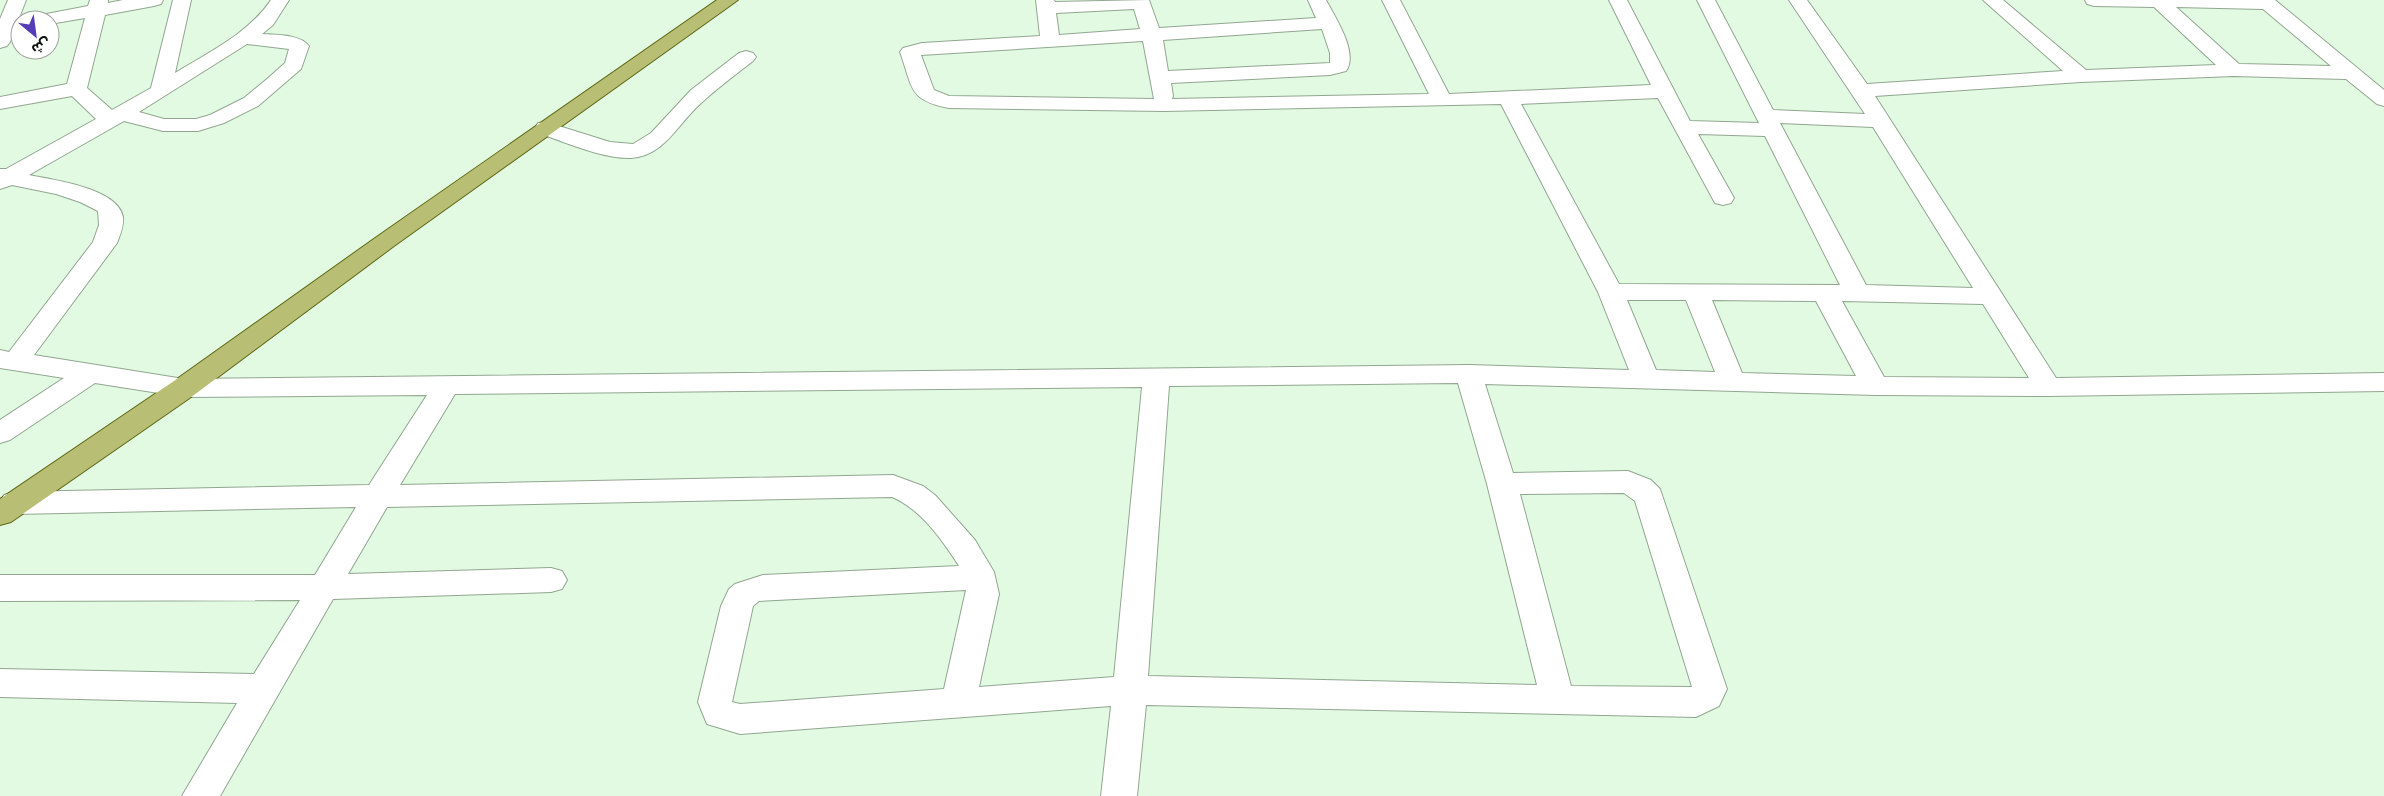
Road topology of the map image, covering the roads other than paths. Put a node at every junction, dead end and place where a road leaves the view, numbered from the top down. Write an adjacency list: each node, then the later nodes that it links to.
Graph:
1 (17, 0): 20 (street)
2 (154, 0): 17 (street)
3 (182, 0): 32 (street)
4 (280, 0): 22 (street)
5 (729, 0): 42 (main road)
6 (1317, 0): 19 (street)
7 (1391, 0): 34 (street)
8 (1618, 0): 30 (street)
9 (1706, 0): 40 (street)
10 (1798, 0): 31 (street)
11 (1992, 0): 27 (street)
12 (2094, 0): 14 (street)
13 (1141, 1): 16 (street); 21 (street)
14 (2159, 2): 15 (street); 25 (street)
15 (2266, 2): 26 (street)
16 (1046, 4): 23 (street)
17 (98, 5): 18 (street); 29 (street)
18 (60, 15)
19 (1329, 23): 21 (street); 28 (street)
20 (7, 30)
21 (1152, 35): 23 (street); 28 (street)
22 (244, 38): 32 (street); 38 (street)
23 (1050, 41): 37 (street)
24 (746, 57): 42 (street)
25 (2234, 70): 26 (street); 27 (street)
26 (2351, 73): 35 (street)
27 (2081, 76): 31 (street)
28 (1161, 77): 37 (street)
29 (76, 89): 36 (street); 38 (street)
30 (1665, 91): 33 (street); 41 (street)
31 (1861, 91): 39 (street)
32 (161, 92): 38 (street)
33 (1508, 98): 34 (street); 45 (street)
34 (1442, 100): 37 (street)
35 (2384, 100)
36 (0, 103)
37 (1164, 105)
38 (116, 117): 43 (street)
39 (1879, 121): 40 (street); 49 (street)
40 (1768, 123): 41 (street); 48 (street)
41 (1683, 127): 44 (street)
42 (546, 128): 60 (main road)
43 (3, 178): 50 (street)
44 (1723, 198)
45 (1611, 292): 46 (street); 54 (street)
46 (1696, 292): 47 (street); 55 (street)
47 (1825, 292): 48 (street); 57 (street)
48 (1857, 293): 49 (street)
49 (1991, 296): 59 (street)
50 (8, 360): 51 (street)
51 (90, 374): 60 (street); 61 (street)
52 (1469, 374): 53 (street); 54 (street); 62 (street)
53 (1156, 377): 58 (street); 71 (street)
54 (1646, 378): 55 (street)
55 (1732, 382): 57 (street)
56 (2384, 382): 59 (street)
57 (1875, 386): 59 (street)
58 (446, 387): 60 (street); 63 (street)
59 (2048, 387)
60 (184, 388): 64 (main road)
61 (0, 433)
62 (1502, 484): 72 (street); 72 (street)
63 (378, 496): 64 (street); 65 (street); 67 (street)
64 (8, 508)
65 (980, 577): 73 (street); 73 (street)
66 (551, 580): 67 (street)
67 (324, 587): 68 (street); 70 (street)
68 (0, 588)
69 (0, 683): 70 (street)
70 (262, 689): 74 (street)
71 (1130, 690): 72 (street); 73 (street); 75 (street)
72 (1558, 700)
73 (958, 703)
74 (200, 796)
75 (1120, 796)

